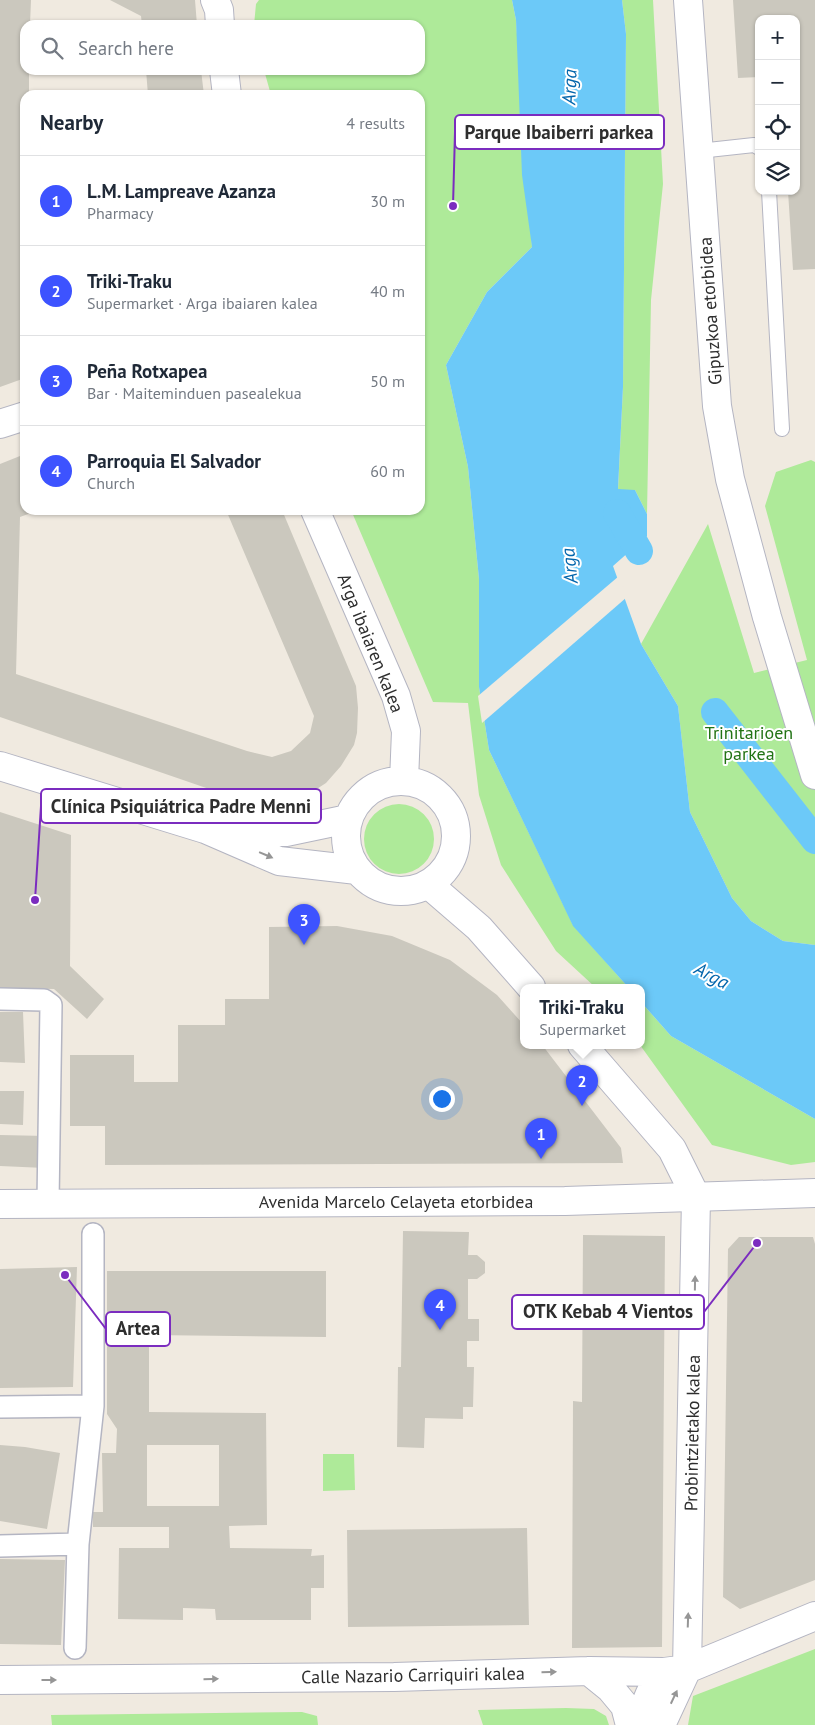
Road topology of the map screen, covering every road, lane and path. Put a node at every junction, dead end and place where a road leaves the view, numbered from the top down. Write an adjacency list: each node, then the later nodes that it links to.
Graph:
1 (688, 0): 5 (street, Gipuzkoa etorbidea)
2 (225, 75): 3 (street)
3 (226, 90)
4 (755, 146): 5 (lane)
5 (699, 151): 12 (street, Gipuzkoa etorbidea)
6 (769, 195): 9 (lane)
7 (20, 418): 8 (street)
8 (0, 424)
9 (782, 429)
10 (317, 515): 13 (street, Arga ibaiaren kalea)
11 (0, 766): 15 (street)
12 (815, 775)
13 (404, 781): 14 (street); 17 (street)
14 (348, 820): 15 (street); 16 (street)
15 (205, 829): 16 (street, one-way to 16)
16 (357, 870): 17 (street)
17 (428, 884): 18 (street)
18 (528, 984)
19 (0, 999): 23 (street)
20 (585, 1049): 22 (street)
21 (807, 1196): 22 (street, Avenida Marcelo Celayeta etorbidea)
22 (696, 1197): 23 (street, Avenida Marcelo Celayeta etorbidea); 33 (street, Probintzietako kalea, one-way to 22)
23 (48, 1202): 24 (street, Avenida Marcelo Celayeta etorbidea)
24 (0, 1204)
25 (93, 1234): 26 (street)
26 (93, 1406): 27 (street); 28 (street)
27 (0, 1407)
28 (78, 1544): 29 (street); 31 (street)
29 (0, 1546)
30 (815, 1616): 33 (street, Calle Nazario Carriquiri kalea)
31 (75, 1648)
32 (590, 1671): 33 (street, Calle Nazario Carriquiri kalea); 34 (street, Calle Nazario Carriquiri kalea, one-way to 32); 35 (street)
33 (676, 1671): 36 (street); 37 (street, one-way to 33)
34 (0, 1680)
35 (630, 1725)
36 (639, 1725)
37 (661, 1725)

